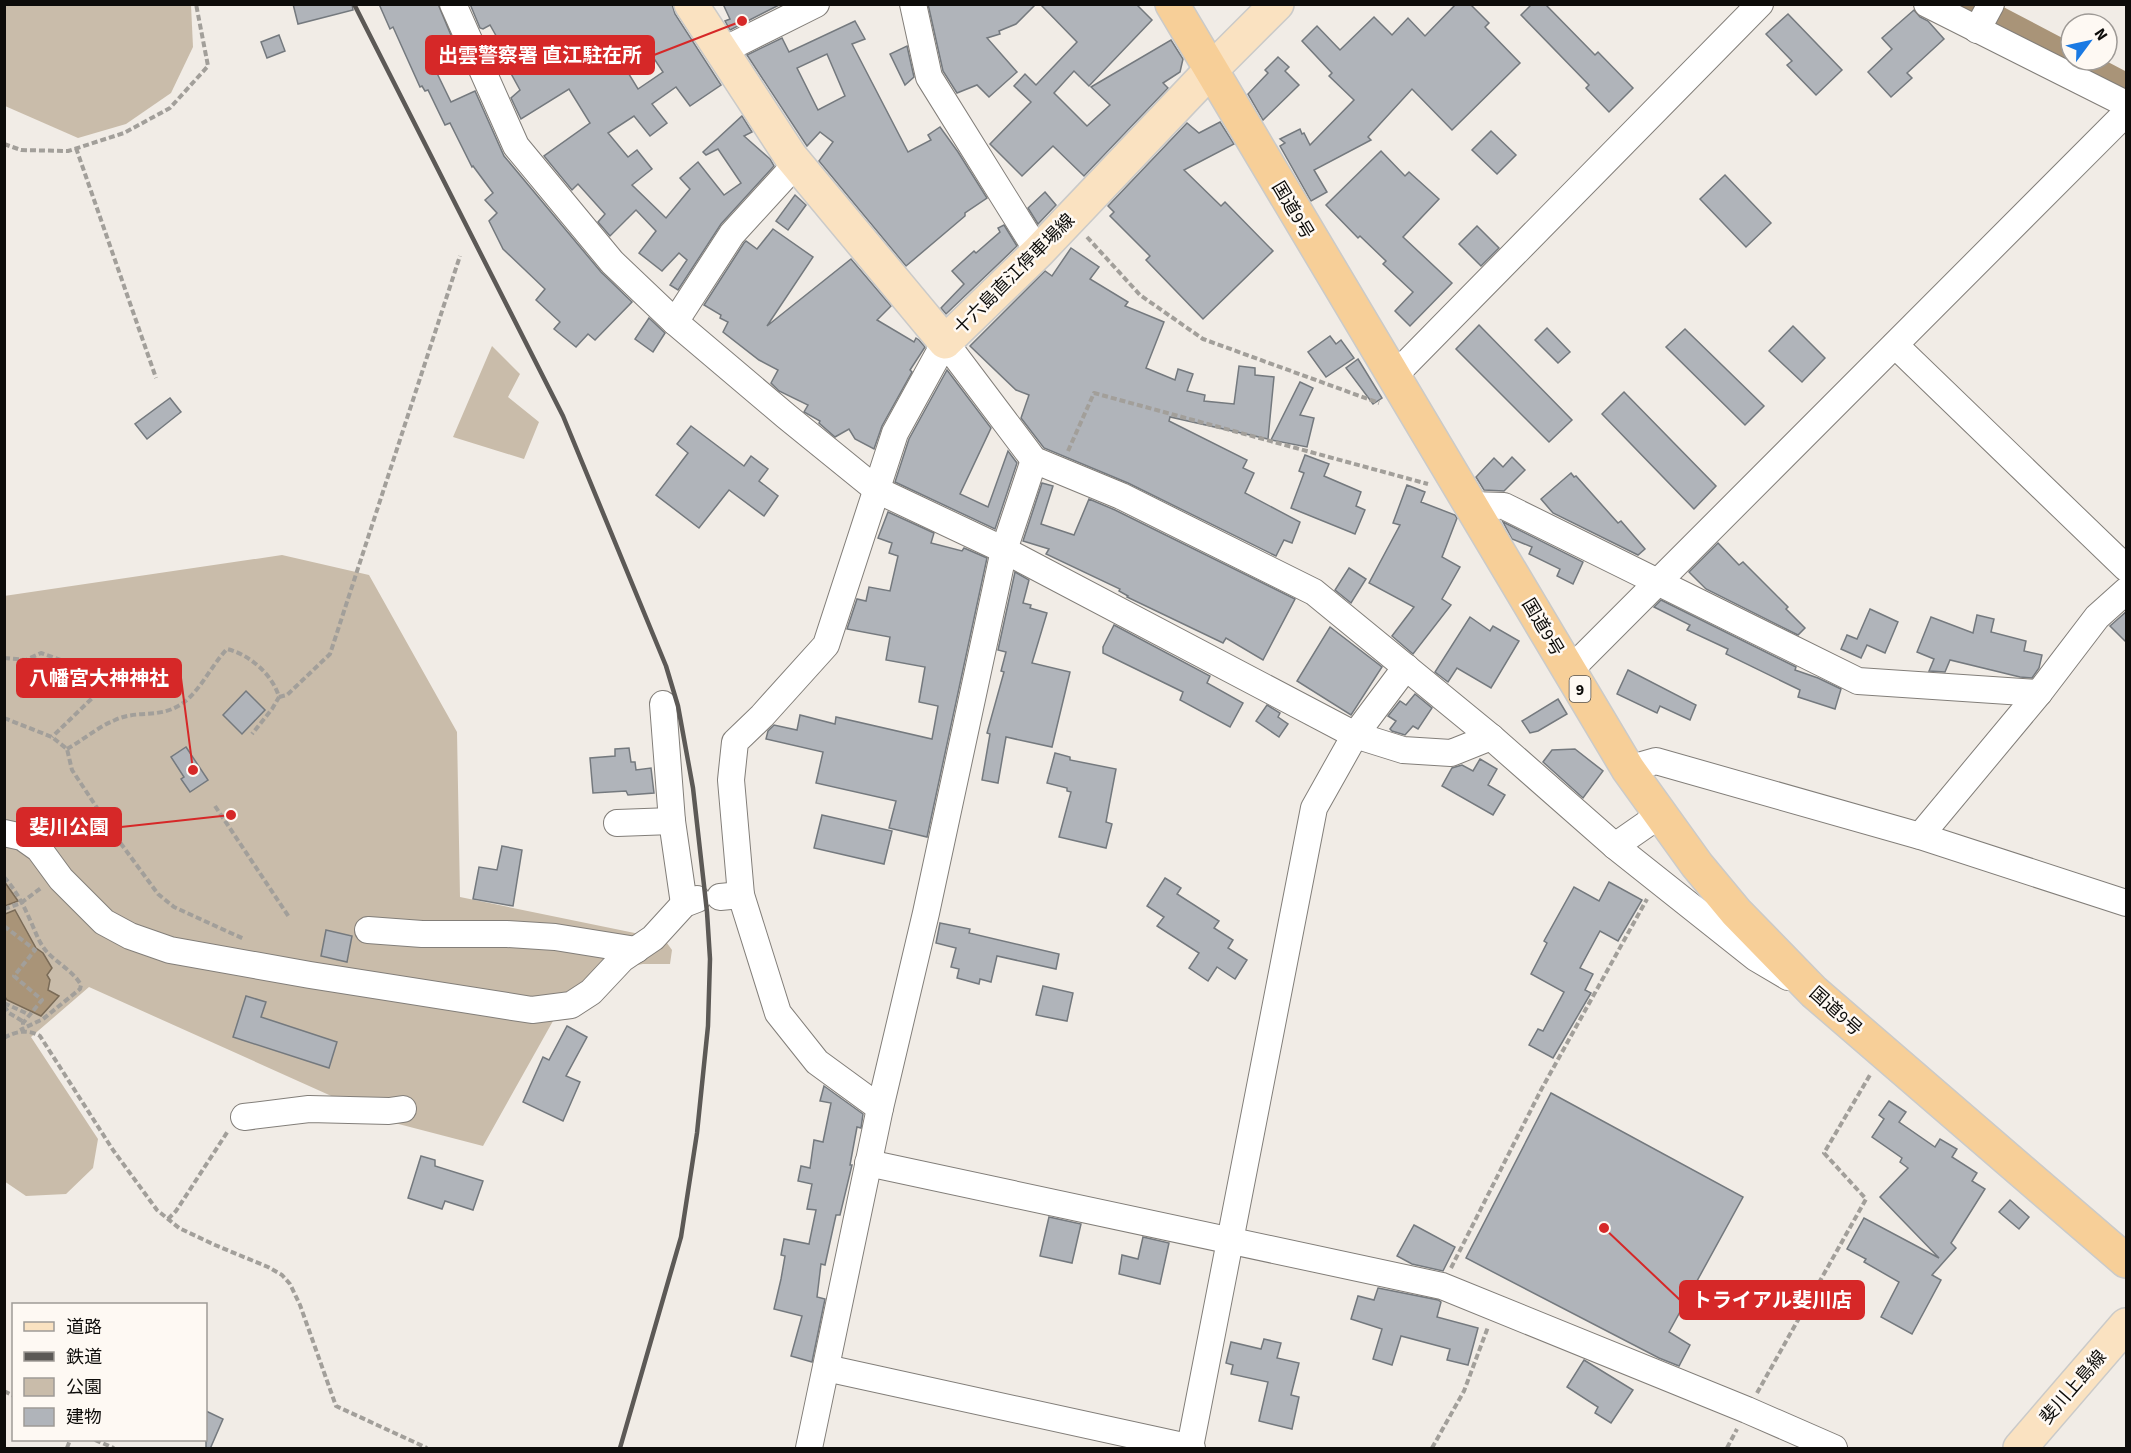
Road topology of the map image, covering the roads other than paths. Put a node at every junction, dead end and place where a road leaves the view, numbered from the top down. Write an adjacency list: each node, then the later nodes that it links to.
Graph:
1 (453, 4): 17 (street)
2 (692, 4): 11 (main road, 十六島直江停車場線)
3 (816, 4): 11 (street)
4 (914, 4): 16 (street)
5 (1172, 4): 12 (highway, 国道9号 / 9)
6 (1277, 4): 12 (main road, 十六島直江停車場線)
7 (1760, 4): 20 (street)
8 (1927, 4): 10 (street)
9 (1991, 4): 10 (street)
10 (1977, 30): 13 (street)
11 (722, 51): 15 (main road, 十六島直江停車場線)
12 (1210, 71): 16 (main road, 十六島直江停車場線); 20 (highway, 国道9号 / 9)
13 (2127, 104)
14 (2127, 113): 19 (street)
15 (796, 164): 17 (street); 18 (main road, 十六島直江停車場線)
16 (1038, 252): 18 (main road, 十六島直江停車場線)
17 (675, 322): 22 (street)
18 (945, 342): 21 (street); 22 (street)
19 (1895, 345): 25 (street); 26 (street)
20 (1393, 377): 23 (highway, 国道9号 / 9)
21 (1034, 460): 24 (street); 28 (street)
22 (878, 490): 24 (street); 41 (street)
23 (1467, 499): 26 (street); 29 (highway, 国道9号 / 9)
24 (1004, 550): 32 (street); 46 (street)
25 (2127, 568)
26 (1659, 584): 29 (street); 30 (street)
27 (2127, 591): 30 (street)
28 (1406, 667): 32 (street); 33 (street)
29 (1569, 671): 34 (highway, 国道9号 / 9)
30 (2038, 693): 39 (street)
31 (663, 704): 36 (street)
32 (1355, 735): 33 (street); 50 (street)
33 (1491, 736): 40 (street)
34 (1628, 769): 35 (highway, 国道9号 / 9); 39 (street)
35 (1661, 814): 40 (street); 45 (highway, 国道9号 / 9)
36 (672, 821): 37 (street); 41 (street)
37 (617, 823)
38 (4, 833): 44 (street)
39 (1920, 836): 42 (street)
40 (1615, 846): 45 (street)
41 (710, 899): 44 (street); 46 (street)
42 (2127, 903)
43 (368, 930): 44 (street)
44 (636, 950)
45 (1814, 992): 51 (highway, 国道9号 / 9)
46 (880, 1108): 49 (street)
47 (403, 1109): 48 (street)
48 (244, 1117)
49 (868, 1163): 50 (street); 53 (street)
50 (1231, 1241): 54 (street); 56 (street)
51 (2127, 1261)
52 (2127, 1325): 57 (main road, 斐川上島線)
53 (826, 1368): 54 (street); 55 (street)
54 (1191, 1448)
55 (809, 1449)
56 (1834, 1449)
57 (2020, 1449)

